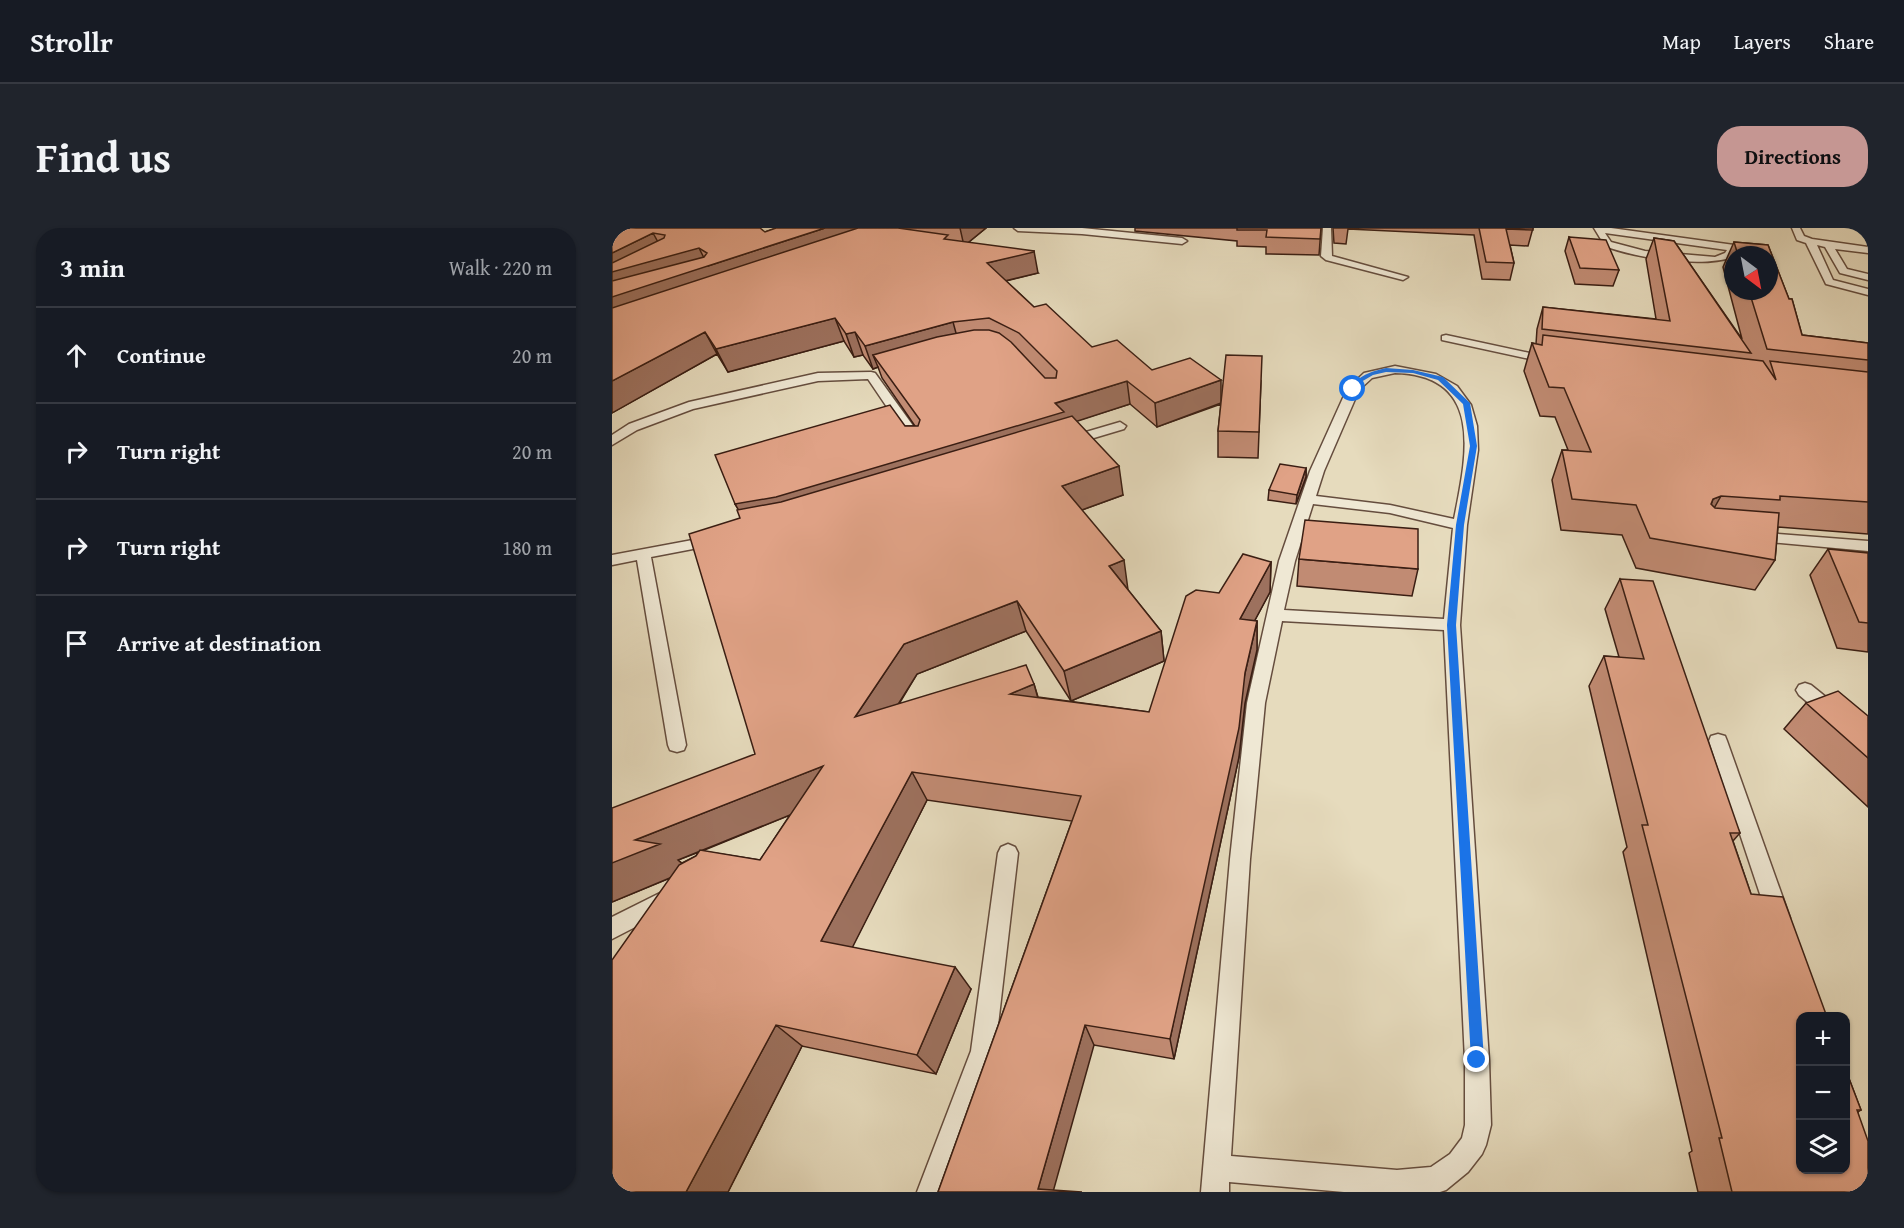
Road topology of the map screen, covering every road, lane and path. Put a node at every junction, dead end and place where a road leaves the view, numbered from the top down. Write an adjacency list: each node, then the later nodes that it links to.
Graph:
1 (1018, 228): 4 (lane)
2 (1327, 228): 12 (lane)
3 (1796, 228): 7 (lane)
4 (1079, 229): 6 (lane)
5 (1598, 229): 9 (lane); 11 (lane)
6 (1182, 241)
7 (1810, 241): 8 (lane); 14 (lane)
8 (1828, 244): 10 (lane); 13 (lane)
9 (1724, 247)
10 (1868, 250)
11 (1724, 257)
12 (1403, 277)
13 (1868, 277)
14 (1868, 292)
15 (1446, 338): 16 (lane)
16 (1568, 362)
17 (1120, 426): 20 (lane)
18 (612, 441): 19 (lane)
19 (920, 445)
20 (1052, 447)
21 (1308, 498): 22 (lane); 22 (lane); 28 (lane)
22 (1460, 525): 29 (lane)
23 (1739, 536): 25 (lane)
24 (734, 537): 26 (lane)
25 (1868, 546)
26 (643, 554): 27 (lane); 33 (lane)
27 (612, 560)
28 (1275, 615): 29 (lane); 38 (lane)
29 (1452, 625): 38 (lane)
30 (1805, 690): 32 (lane)
31 (1718, 741): 37 (lane)
32 (1868, 742)
33 (676, 745)
34 (1008, 853): 39 (lane)
35 (684, 890): 36 (lane)
36 (612, 929)
37 (1786, 939)
38 (1217, 1168): 40 (lane)
39 (931, 1192)
40 (1215, 1192)

